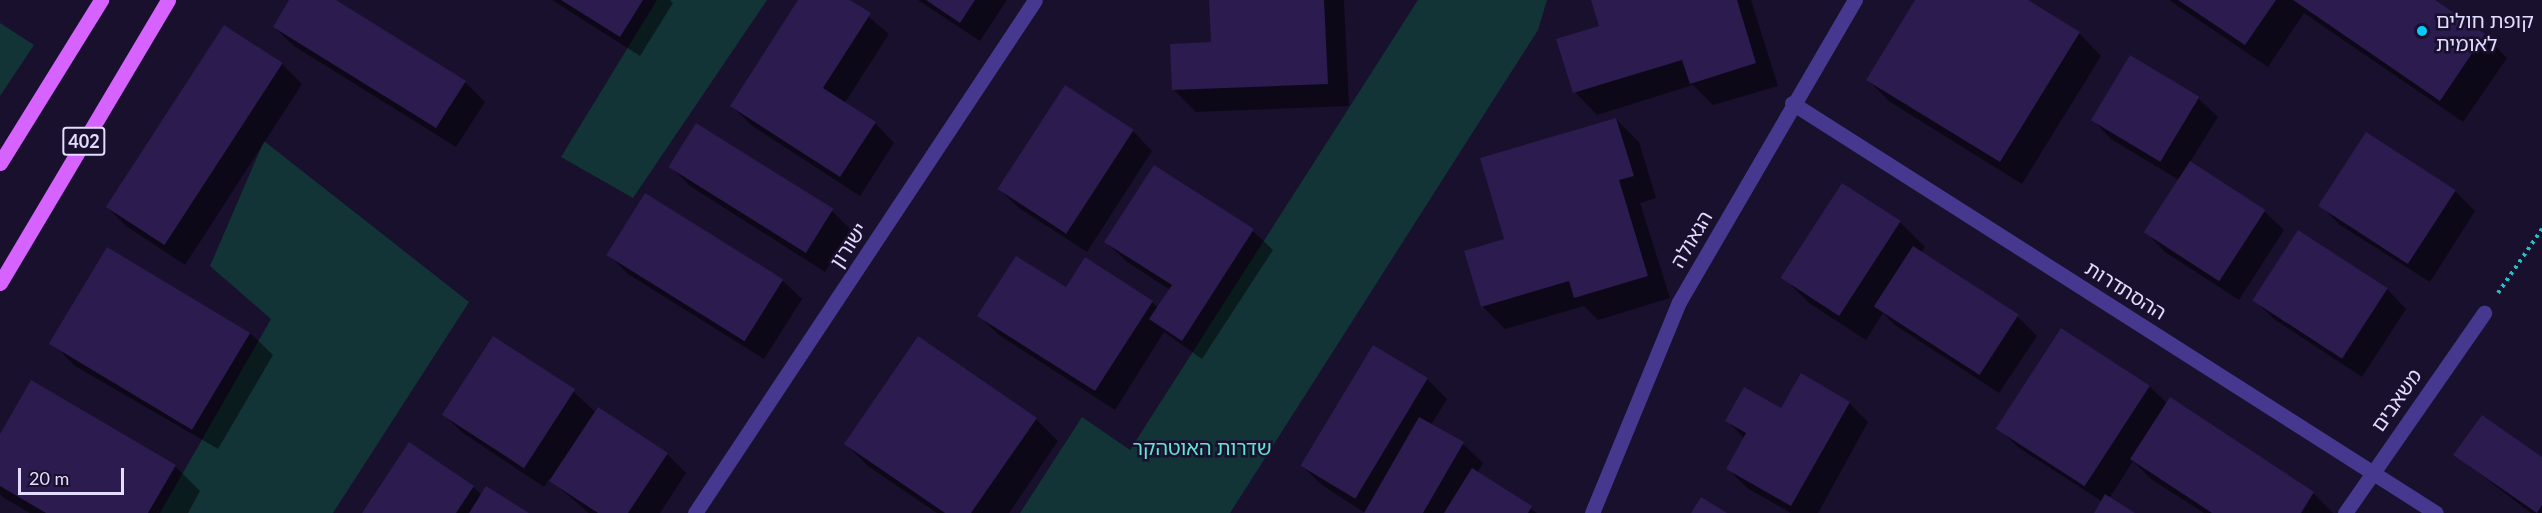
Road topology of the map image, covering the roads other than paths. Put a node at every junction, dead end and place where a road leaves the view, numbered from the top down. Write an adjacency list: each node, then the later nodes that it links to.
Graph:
1 (101, 0): 6 (main road)
2 (168, 0): 7 (main road, 402)
3 (1035, 0): 10 (street, ישורון)
4 (1855, 0): 5 (street, הגאולה)
5 (1792, 103): 9 (street, ההסתדרות); 11 (street, הגאולה)
6 (0, 163)
7 (0, 283)
8 (2484, 313): 9 (street, משאבים)
9 (2372, 471): 12 (street, משאבים); 13 (street, ההסתדרות)
10 (695, 513)
11 (1592, 513)
12 (2345, 513)
13 (2436, 513)

